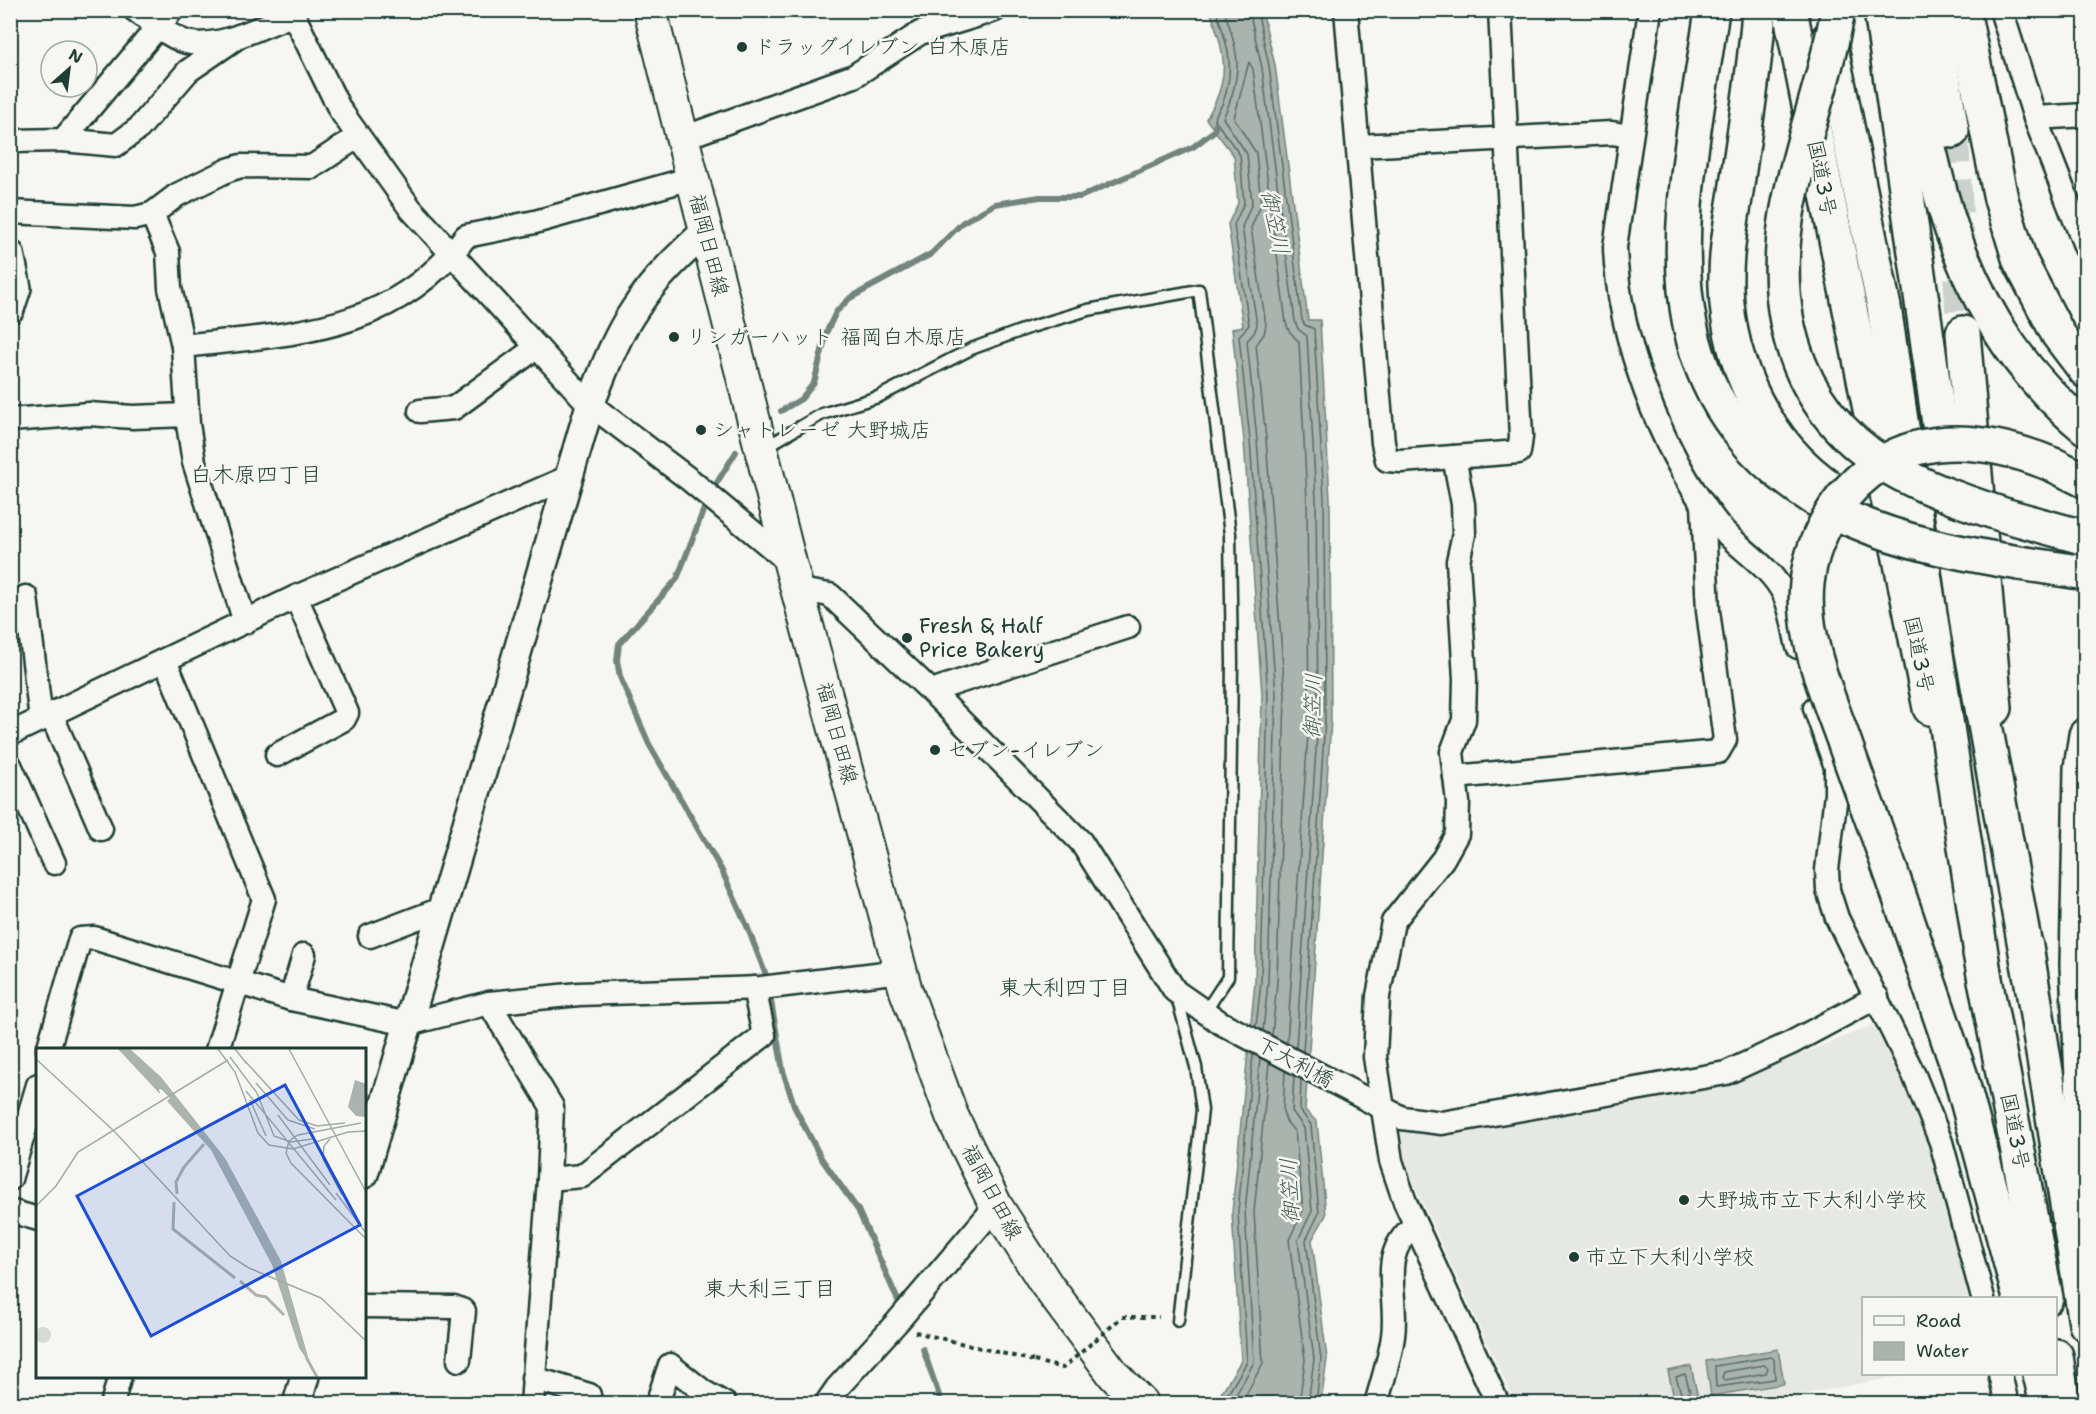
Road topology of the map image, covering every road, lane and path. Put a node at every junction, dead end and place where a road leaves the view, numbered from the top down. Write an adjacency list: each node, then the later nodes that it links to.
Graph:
1 (135, 10): 18 (street)
2 (650, 10): 25 (main road, 福岡日田線)
3 (995, 10): 25 (street)
4 (1347, 10): 29 (street)
5 (1500, 10): 26 (street)
6 (1650, 10): 24 (street)
7 (1712, 10): 52 (highway)
8 (1759, 10): 52 (highway)
9 (1790, 10): 75 (highway, 国道3号)
10 (1823, 10): 75 (highway)
11 (1838, 10): 53 (highway, bridge)
12 (1881, 10): 22 (highway)
13 (1902, 10): 22 (highway)
14 (1932, 10): 22 (highway)
15 (1963, 10): 41 (highway)
16 (2001, 10): 21 (street)
17 (292, 13): 19 (street); 23 (street)
18 (165, 19): 19 (street); 27 (street)
19 (239, 36): 27 (street)
20 (2085, 115): 21 (street)
21 (2035, 118): 34 (street)
22 (1924, 129): 46 (highway); 74 (highway)
23 (357, 136): 32 (street); 36 (street)
24 (1629, 136): 26 (street); 51 (street)
25 (683, 138): 30 (main road, 福岡日田線)
26 (1506, 138): 29 (street); 48 (street)
27 (63, 140): 28 (street)
28 (10, 141)
29 (1359, 146): 48 (street)
30 (692, 178): 33 (main road, 福岡日田線); 36 (street)
31 (10, 212): 32 (street)
32 (152, 214): 39 (street)
33 (706, 231): 42 (street); 47 (main road, 福岡日田線)
34 (2085, 248)
35 (10, 254): 37 (street)
36 (452, 254): 39 (street); 40 (street)
37 (10, 309)
38 (1964, 333): 74 (highway, 国道3号)
39 (183, 346): 44 (street)
40 (537, 347): 42 (street); 43 (street)
41 (2085, 371)
42 (590, 405): 49 (street); 55 (street)
43 (420, 411)
44 (187, 415): 45 (street); 58 (street)
45 (10, 420)
46 (2085, 428)
47 (761, 450): 55 (main road, 福岡日田線); 82 (lane)
48 (1454, 457): 67 (street)
49 (571, 476): 57 (street); 70 (street)
50 (2085, 481): 97 (highway, bridge)
51 (1703, 504): 67 (street); 79 (street)
52 (1853, 512): 54 (highway, bridge)
53 (2085, 538)
54 (2085, 573)
55 (795, 576): 61 (street); 73 (main road, 福岡日田線)
56 (26, 597): 62 (street)
57 (296, 597): 58 (street); 65 (street)
58 (245, 622): 60 (street)
59 (1128, 627): 61 (street)
60 (165, 660): 62 (street); 76 (street)
61 (933, 693): 78 (street)
62 (46, 717): 63 (street); 68 (street)
63 (10, 734)
64 (2085, 735): 89 (highway)
65 (278, 755)
66 (10, 765): 69 (street)
67 (1455, 777): 87 (street)
68 (101, 829)
69 (54, 863)
70 (441, 909): 71 (street); 83 (street)
71 (370, 936)
72 (304, 955): 80 (street)
73 (901, 971): 77 (street); 92 (main road, 福岡日田線)
74 (2030, 974): 103 (highway, 国道3号)
75 (1985, 980): 98 (highway, 国道3号)
76 (237, 984): 80 (street); 84 (street); 85 (street)
77 (763, 987): 81 (street); 91 (street)
78 (1175, 991): 82 (street, 下大利橋); 102 (lane)
79 (1877, 997): 87 (street, 下大利橋); 96 (street)
80 (291, 999): 83 (street)
81 (489, 1003): 83 (street); 91 (street)
82 (1213, 1017): 87 (street, 下大利橋)
83 (408, 1024): 88 (street)
84 (49, 1048)
85 (218, 1048)
86 (36, 1092): 90 (street)
87 (1376, 1104): 95 (street)
88 (366, 1167)
89 (2085, 1167)
90 (10, 1179)
91 (549, 1179): 110 (street)
92 (996, 1206): 101 (street); 118 (main road, 福岡日田線)
93 (10, 1211): 94 (street)
94 (36, 1218)
95 (1415, 1225): 119 (street); 120 (street)
96 (1982, 1297)
97 (2019, 1297)
98 (2046, 1297)
99 (366, 1306): 104 (street)
100 (1159, 1317): 101 (path, bridge)
101 (898, 1321): 117 (street)
102 (1178, 1321)
103 (2085, 1324)
104 (459, 1360)
105 (2057, 1368): 123 (highway)
106 (2001, 1375): 121 (street)
107 (2040, 1375): 122 (highway)
108 (120, 1378): 112 (street)
109 (306, 1378): 113 (street)
110 (532, 1378): 111 (street); 114 (street)
111 (589, 1395)
112 (112, 1404)
113 (297, 1404)
114 (532, 1404)
115 (657, 1404): 116 (street)
116 (725, 1404)
117 (826, 1404)
118 (1142, 1404)
119 (1376, 1404)
120 (1498, 1404)
121 (2007, 1404)
122 (2047, 1404)
123 (2063, 1404)

